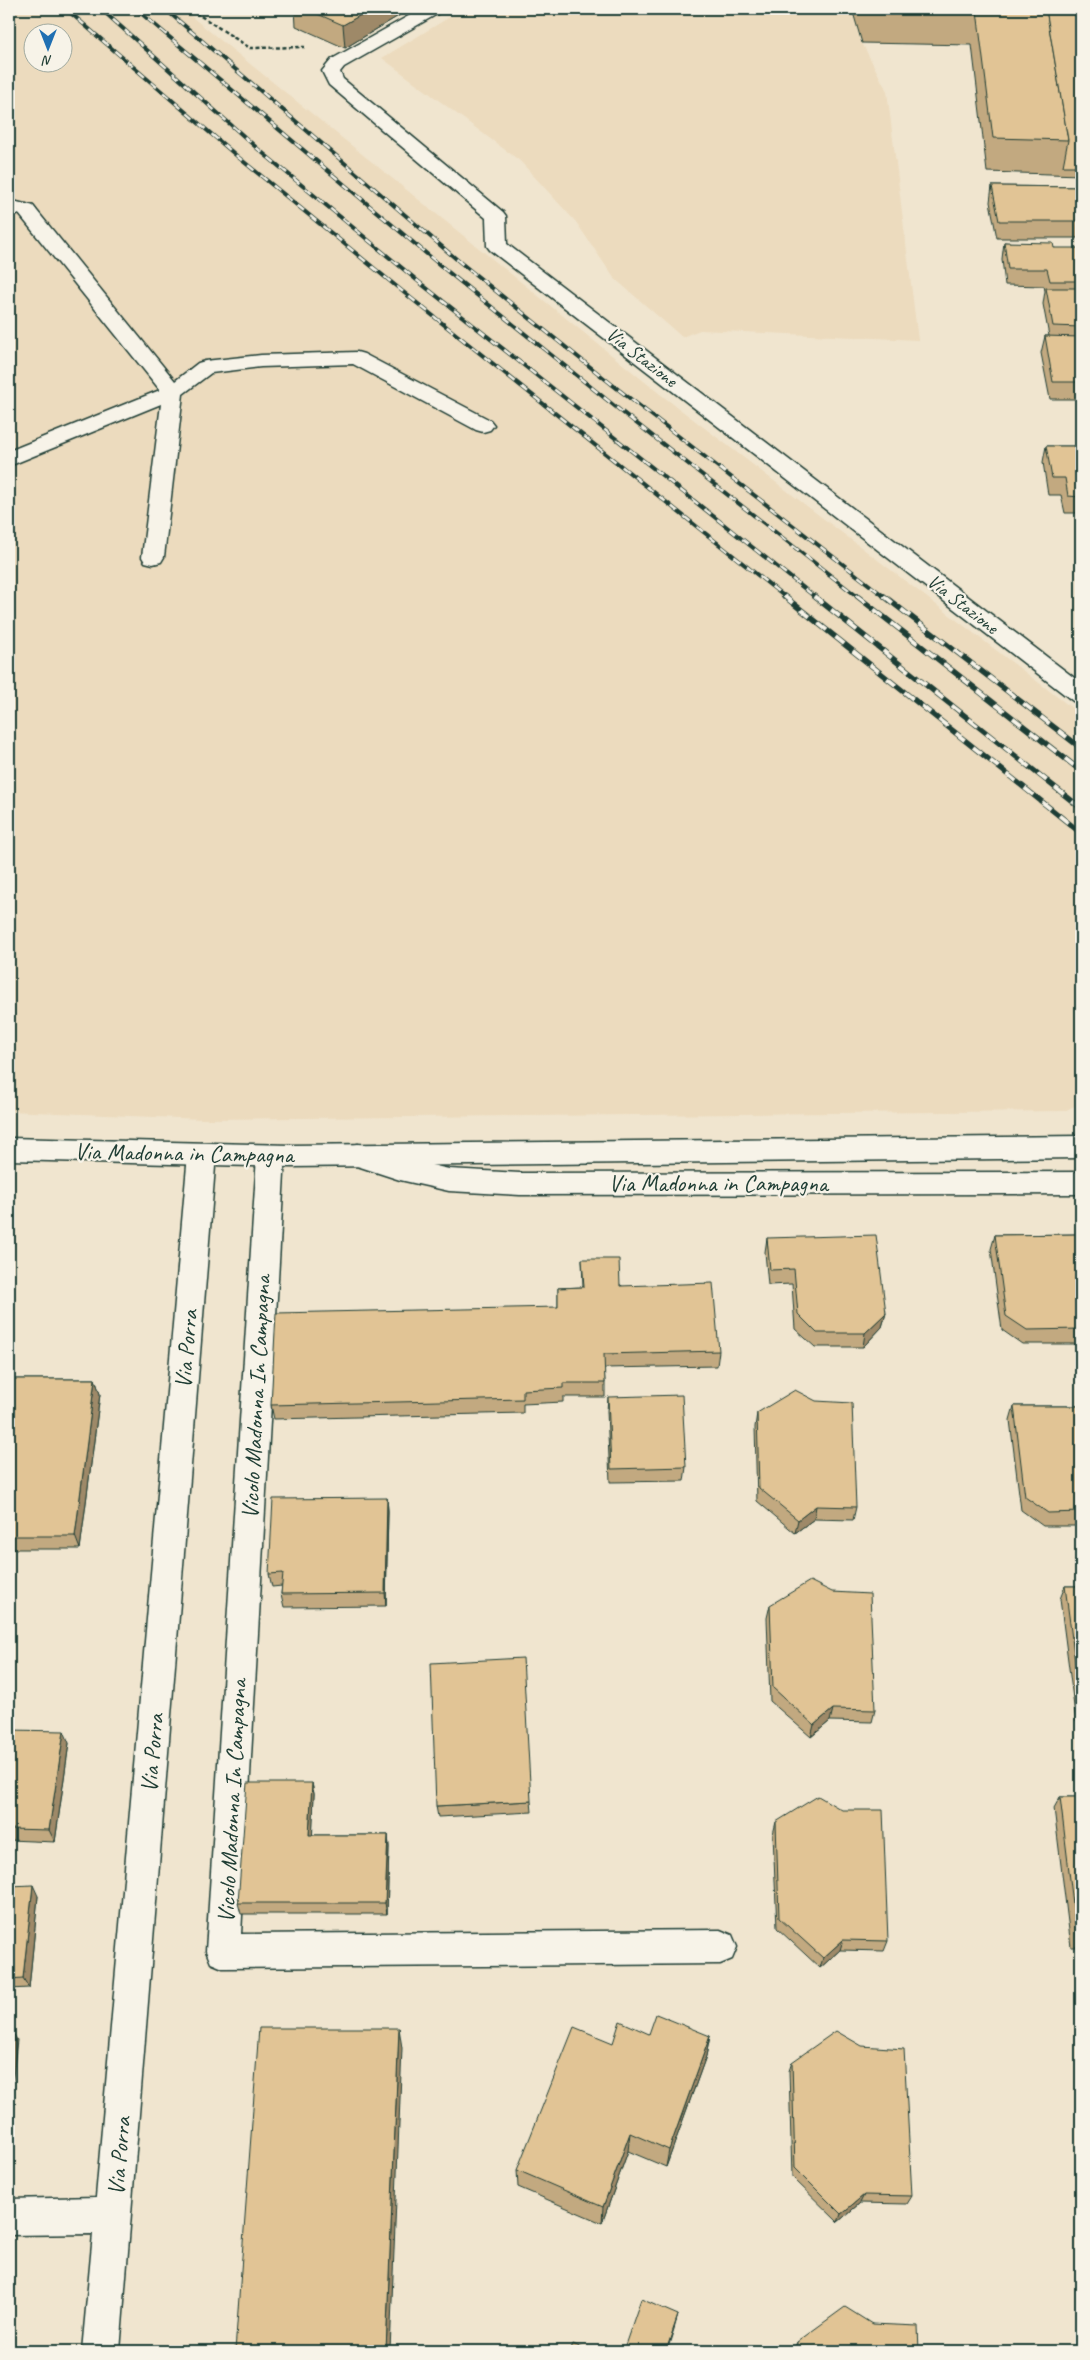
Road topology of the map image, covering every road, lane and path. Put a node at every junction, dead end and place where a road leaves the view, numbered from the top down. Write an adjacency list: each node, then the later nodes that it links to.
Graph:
1 (190, 9): 3 (path)
2 (434, 9): 3 (street)
3 (338, 63): 9 (street, Via Stazione)
4 (17, 208): 5 (street)
5 (173, 392): 6 (street); 7 (street); 8 (street)
6 (483, 426)
7 (9, 460)
8 (153, 557)
9 (1081, 695)
10 (1081, 1147): 13 (street, Via Madonna in Campagna)
11 (9, 1149): 12 (street, Via Madonna in Campagna)
12 (202, 1154): 14 (street, Via Madonna in Campagna); 17 (street, Via Porra)
13 (358, 1155): 14 (street, Via Madonna in Campagna); 15 (street, Via Madonna in Campagna)
14 (271, 1156): 16 (street, Vicolo Madonna In Campagna)
15 (1081, 1183)
16 (720, 1947)
17 (114, 2214): 18 (street); 19 (street, Via Porra)
18 (9, 2216)
19 (101, 2351)

